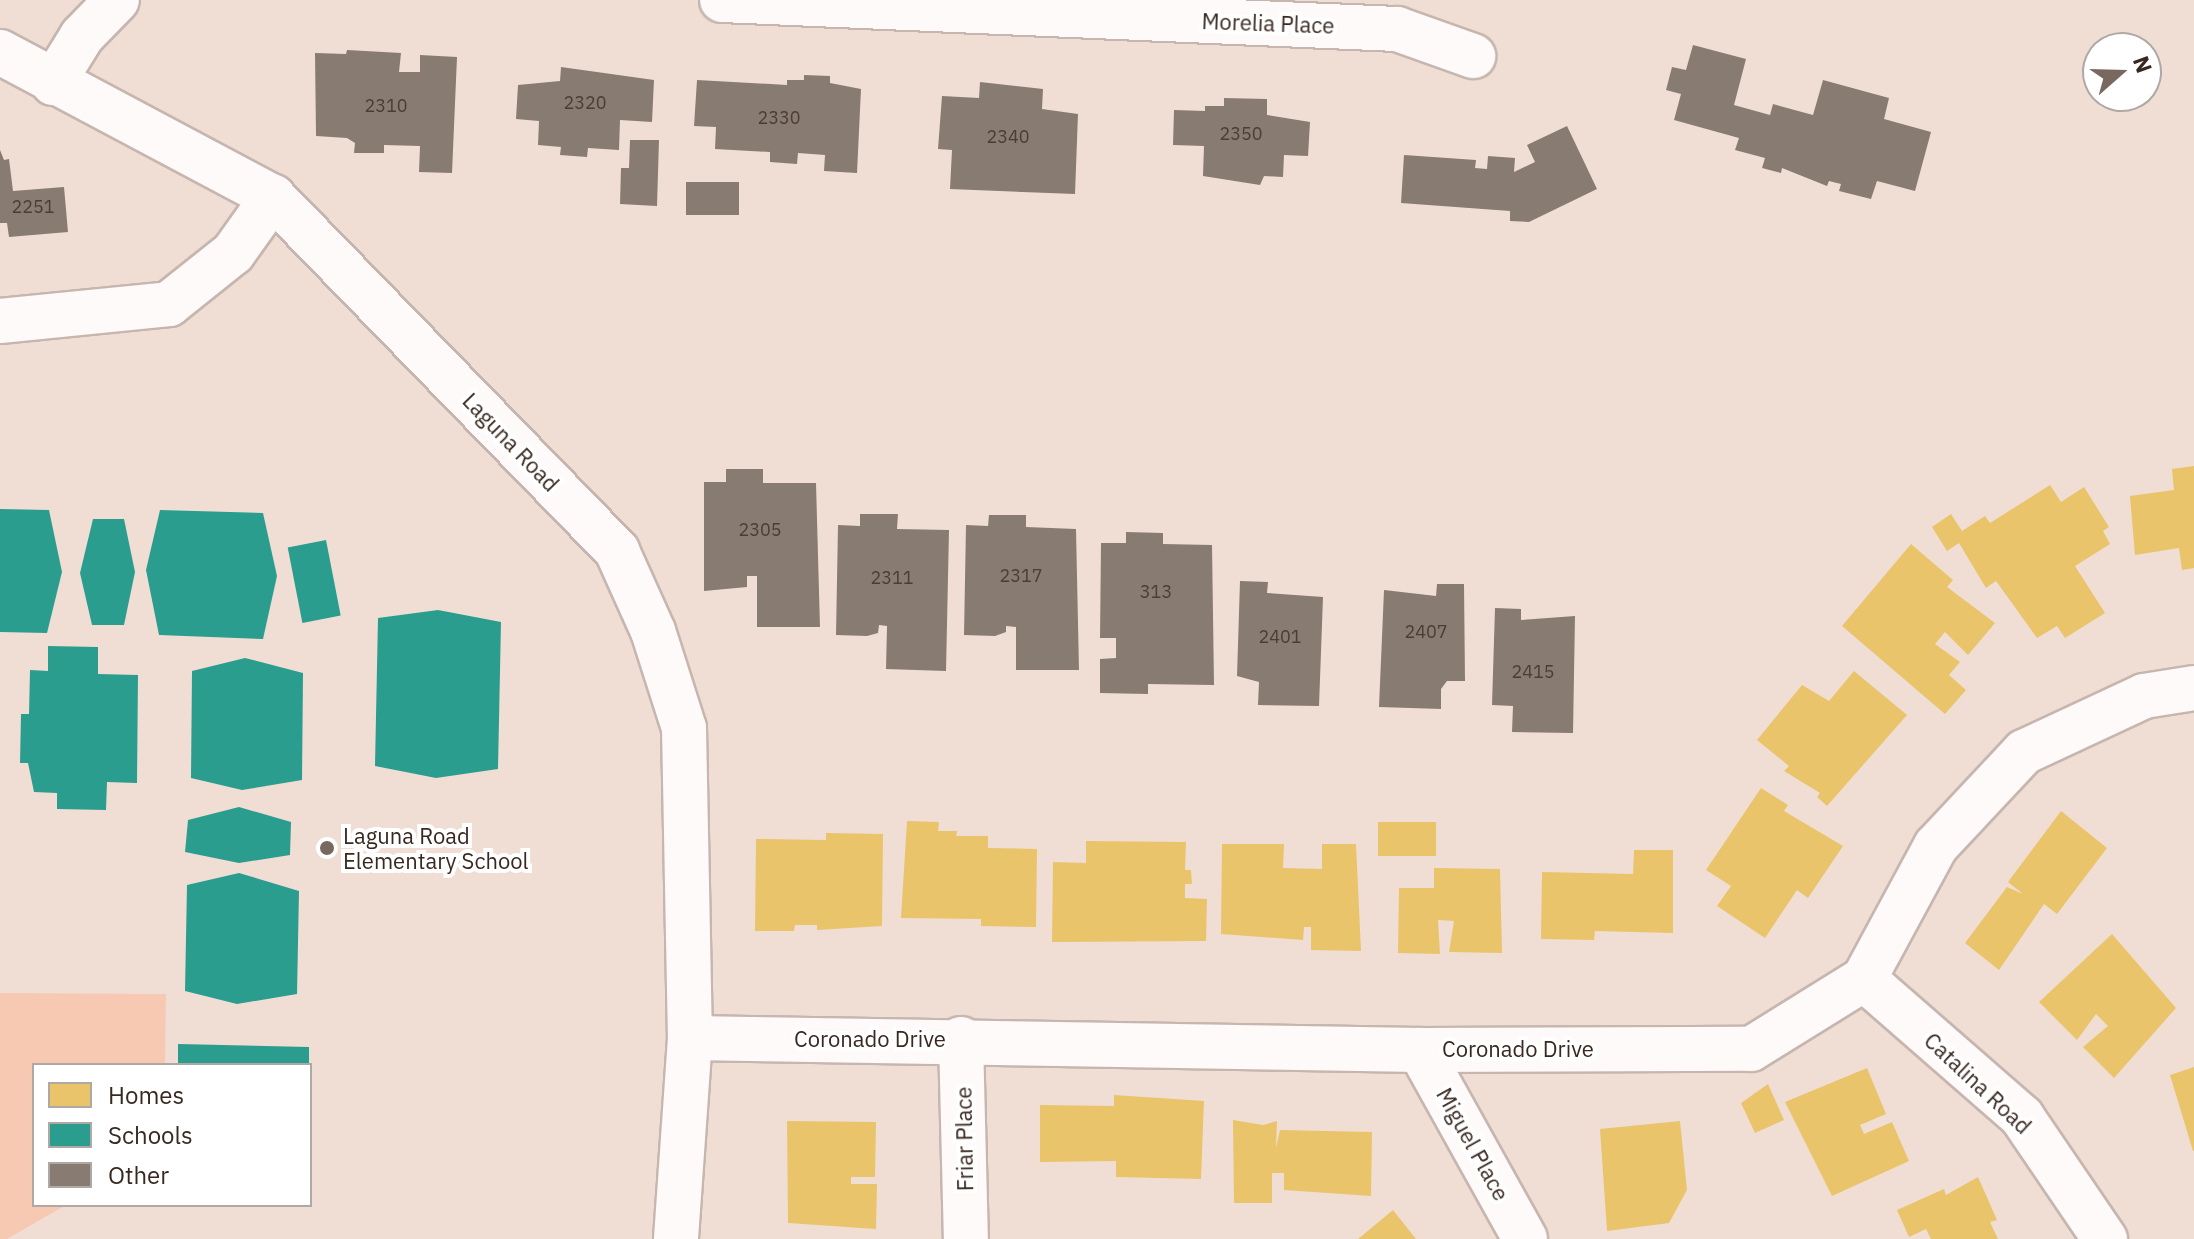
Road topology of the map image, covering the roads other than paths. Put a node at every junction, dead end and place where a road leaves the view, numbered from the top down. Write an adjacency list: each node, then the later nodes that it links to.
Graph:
1 (117, 0): 5 (street)
2 (722, 0): 4 (street, Morelia Place)
3 (0, 52): 5 (street, Laguna Road)
4 (1473, 56)
5 (53, 83): 6 (street, Laguna Road)
6 (273, 197): 7 (street); 10 (street, Laguna Road)
7 (0, 321)
8 (2194, 688): 9 (street, Coronado Drive)
9 (1864, 979): 12 (street, Coronado Drive); 16 (street, Catalina Road)
10 (690, 1038): 11 (street, Coronado Drive); 13 (street, Laguna Road)
11 (961, 1039): 12 (street, Coronado Drive); 14 (street, Friar Place)
12 (1420, 1050): 15 (street, Miguel Place)
13 (676, 1239)
14 (966, 1239)
15 (1525, 1239)
16 (2105, 1239)

